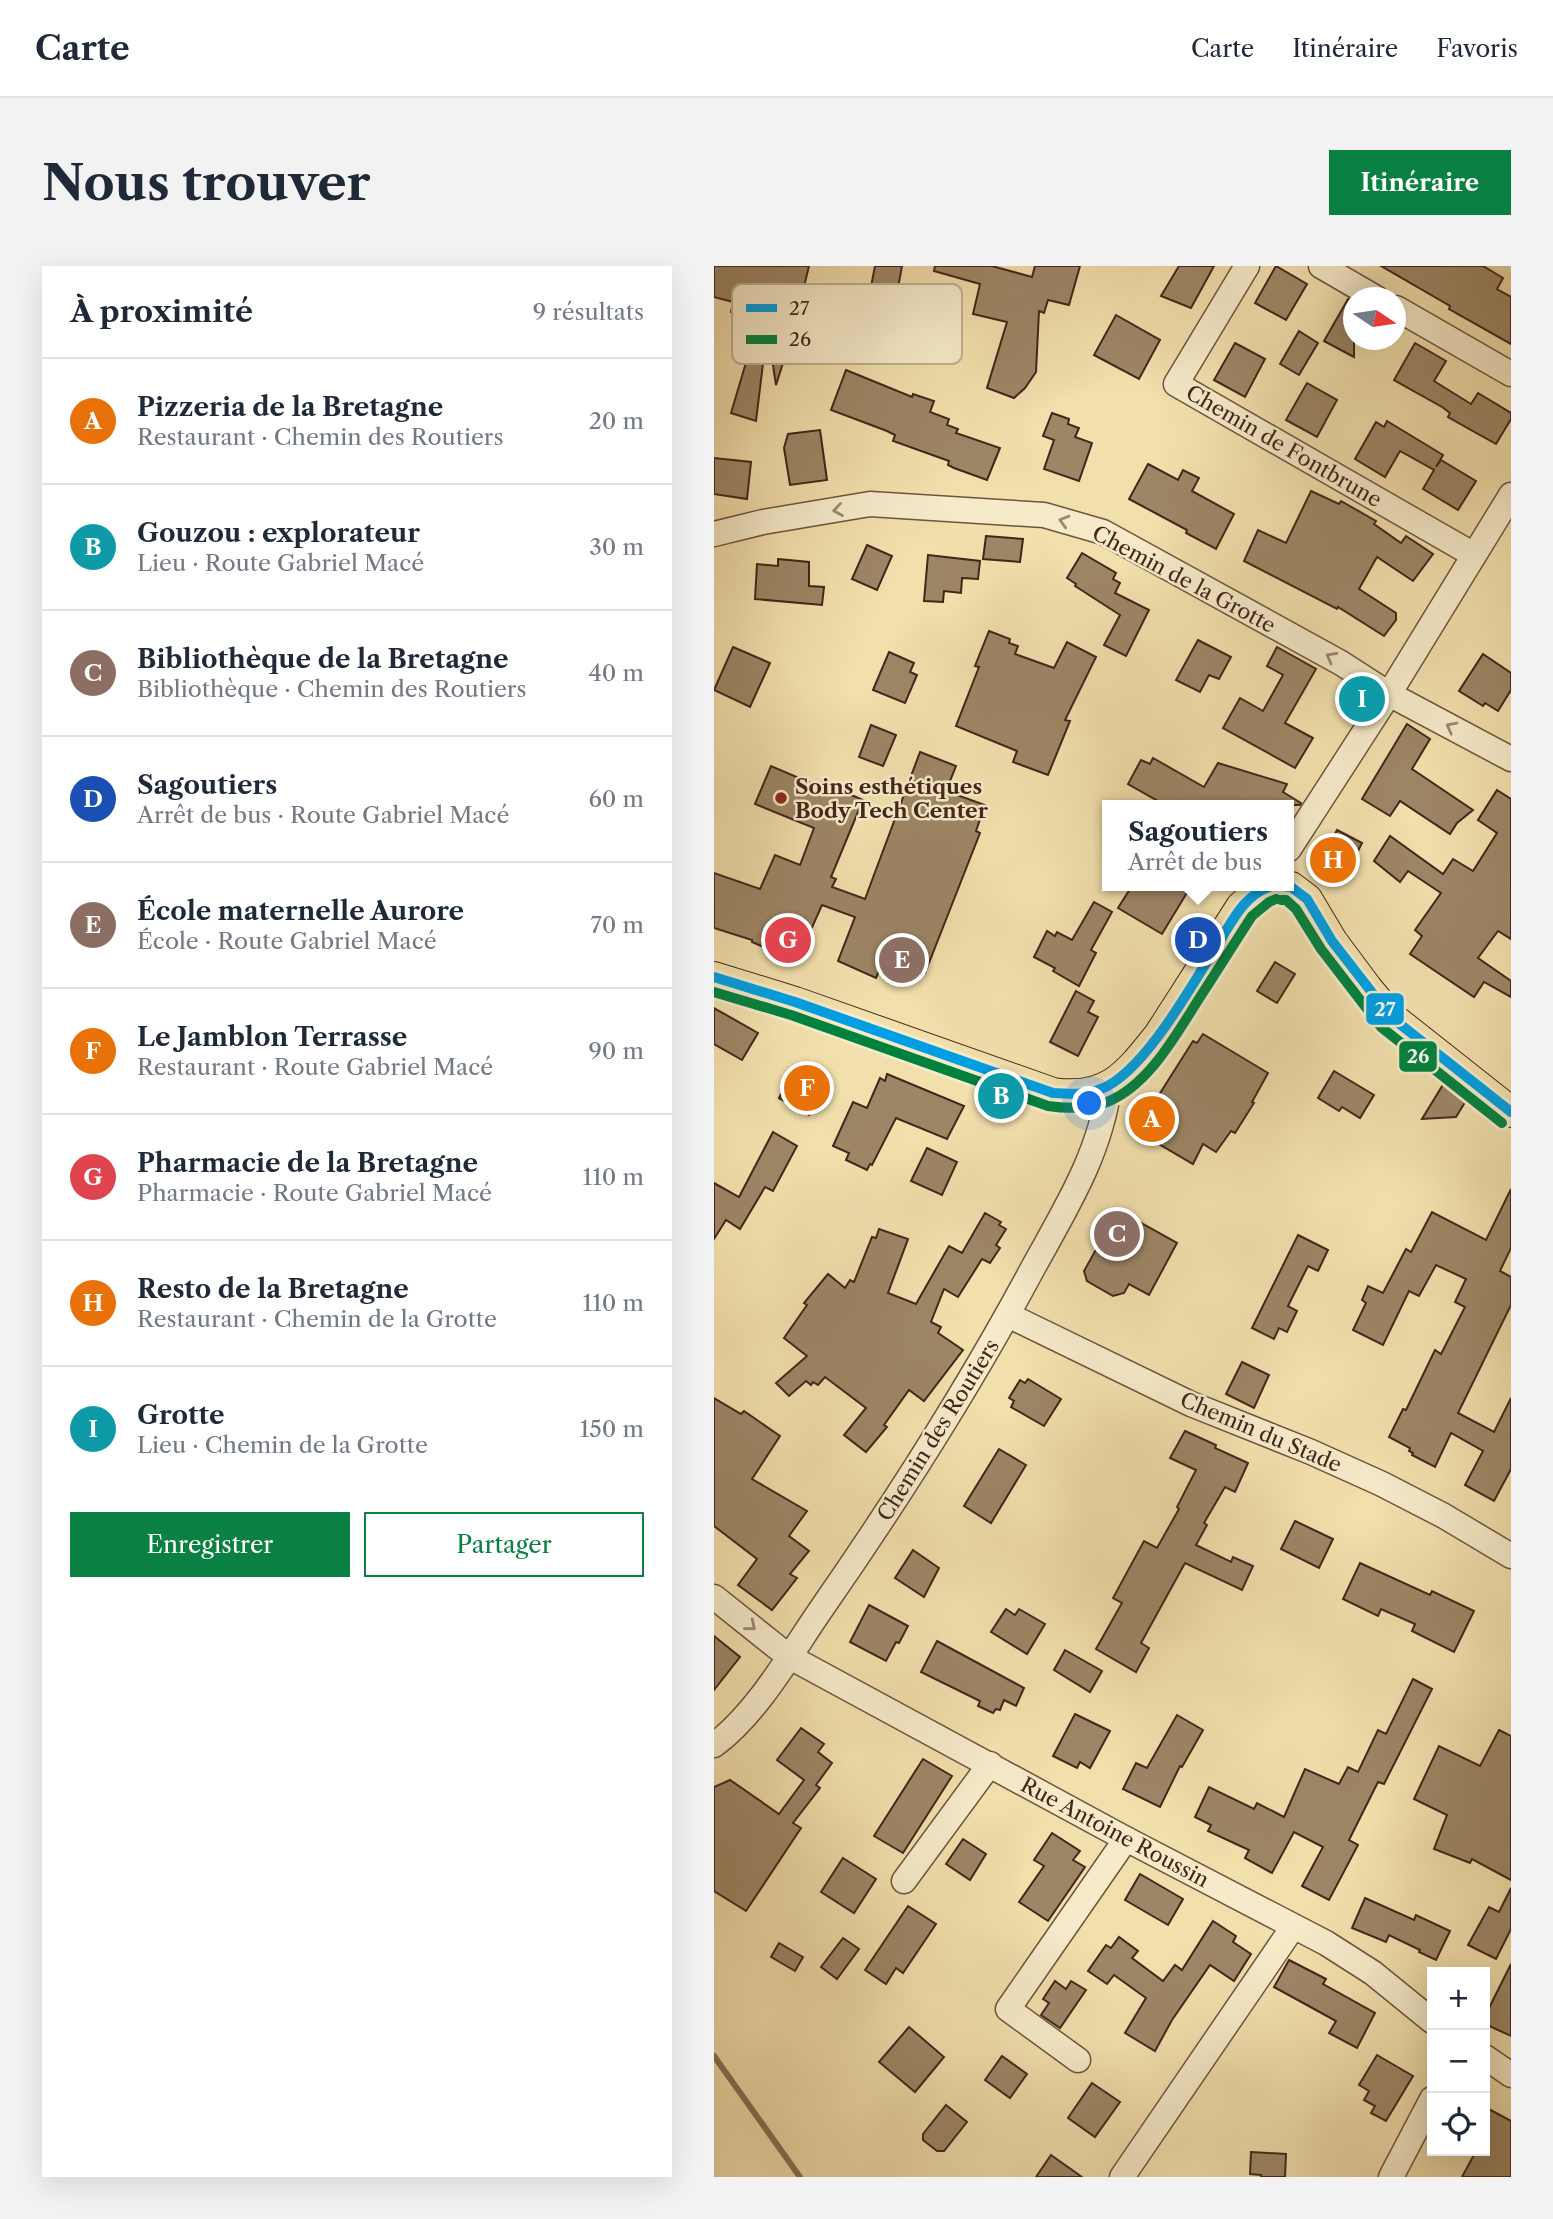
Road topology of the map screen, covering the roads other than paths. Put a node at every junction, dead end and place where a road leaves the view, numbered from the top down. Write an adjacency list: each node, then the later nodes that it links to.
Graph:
1 (1247, 266): 8 (street, Chemin de Fontbrune)
2 (1321, 266): 3 (street)
3 (1357, 287)
4 (1406, 314): 5 (street)
5 (1511, 374)
6 (1511, 495): 8 (street)
7 (714, 534): 9 (street, Chemin de la Grotte, one-way to 7)
8 (1474, 555): 9 (street)
9 (1389, 694): 10 (street, Chemin de la Grotte, one-way to 9); 11 (street)
10 (1511, 759)
11 (1294, 841)
12 (1294, 889): 16 (main road)
13 (1259, 891): 15 (main road)
14 (714, 977): 15 (main road)
15 (1109, 1086): 17 (street, Chemin des Routiers)
16 (1511, 1112)
17 (1008, 1315): 18 (street, Chemin du Stade); 20 (street, Chemin des Routiers)
18 (1511, 1556)
19 (714, 1597): 20 (street, Rue Antoine Roussin, one-way to 20)
20 (788, 1656): 21 (street, Chemin des Routiers); 22 (street, Rue Antoine Roussin)
21 (714, 1745)
22 (990, 1764): 23 (street, Rue Antoine Roussin); 24 (street)
23 (1126, 1839): 25 (street, Rue Antoine Roussin); 27 (street)
24 (904, 1881)
25 (1293, 1927): 26 (street, Rue Antoine Roussin); 31 (street)
26 (1427, 2017)
27 (1078, 2060)
28 (1490, 2060): 29 (street)
29 (1511, 2075)
30 (1427, 2109): 32 (street)
31 (1122, 2177)
32 (1391, 2177)

